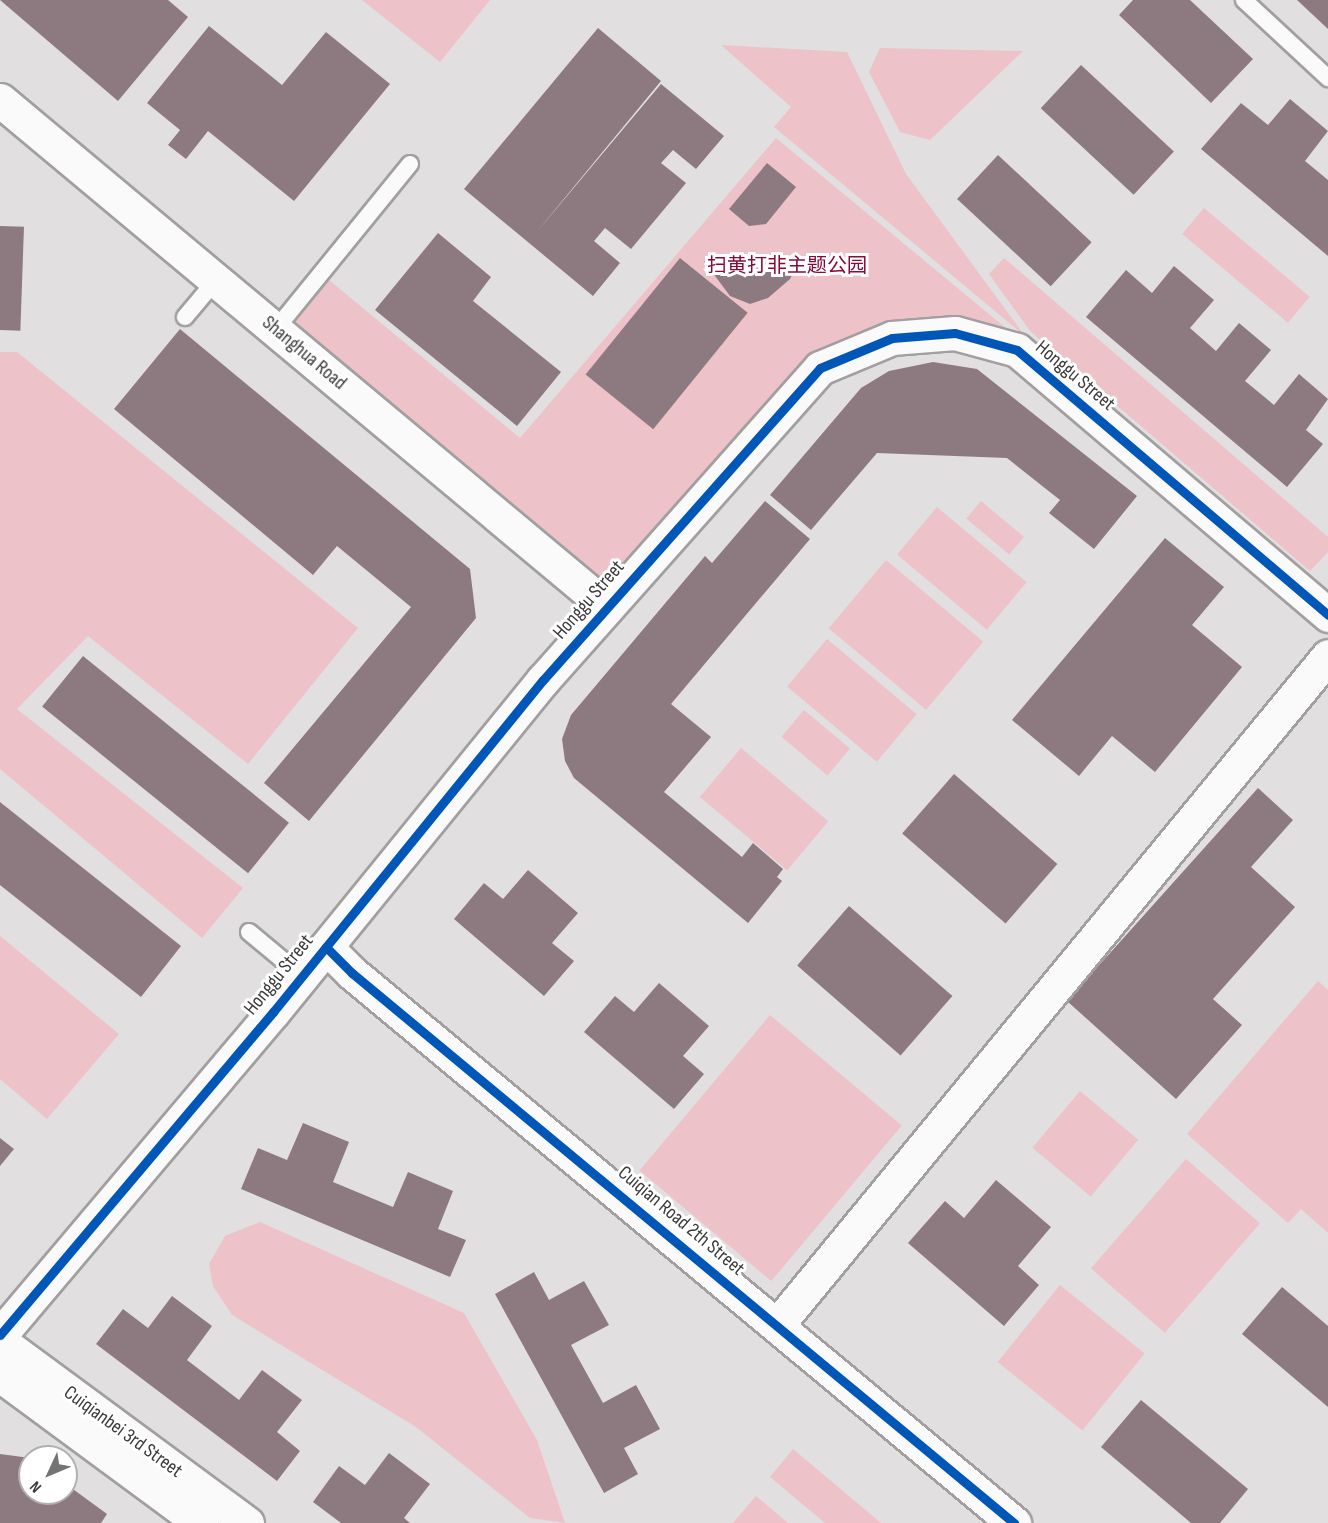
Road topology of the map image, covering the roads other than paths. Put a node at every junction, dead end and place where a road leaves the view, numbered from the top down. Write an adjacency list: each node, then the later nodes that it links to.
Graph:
1 (1244, 0): 2 (lane)
2 (1328, 78)
3 (0, 100): 5 (street, Shanghua Road)
4 (410, 164): 7 (lane)
5 (216, 280): 6 (lane); 7 (street, Shanghua Road)
6 (185, 317)
7 (275, 330): 8 (street, Shanghua Road)
8 (607, 607): 9 (street, Honggu Street); 12 (street, Honggu Street)
9 (1328, 615)
10 (1328, 656): 14 (street)
11 (249, 932): 13 (lane)
12 (326, 947): 13 (street, Honggu Street); 14 (street, Cuiqian Road 2th Street)
13 (302, 976): 15 (street, Honggu Street)
14 (778, 1324): 20 (street, Cuiqian Road 2th Street)
15 (0, 1335)
16 (0, 1341): 19 (street, Cuiqianbei 3rd Street)
17 (0, 1375): 18 (street)
18 (201, 1523)
19 (247, 1523)
20 (1014, 1523)

